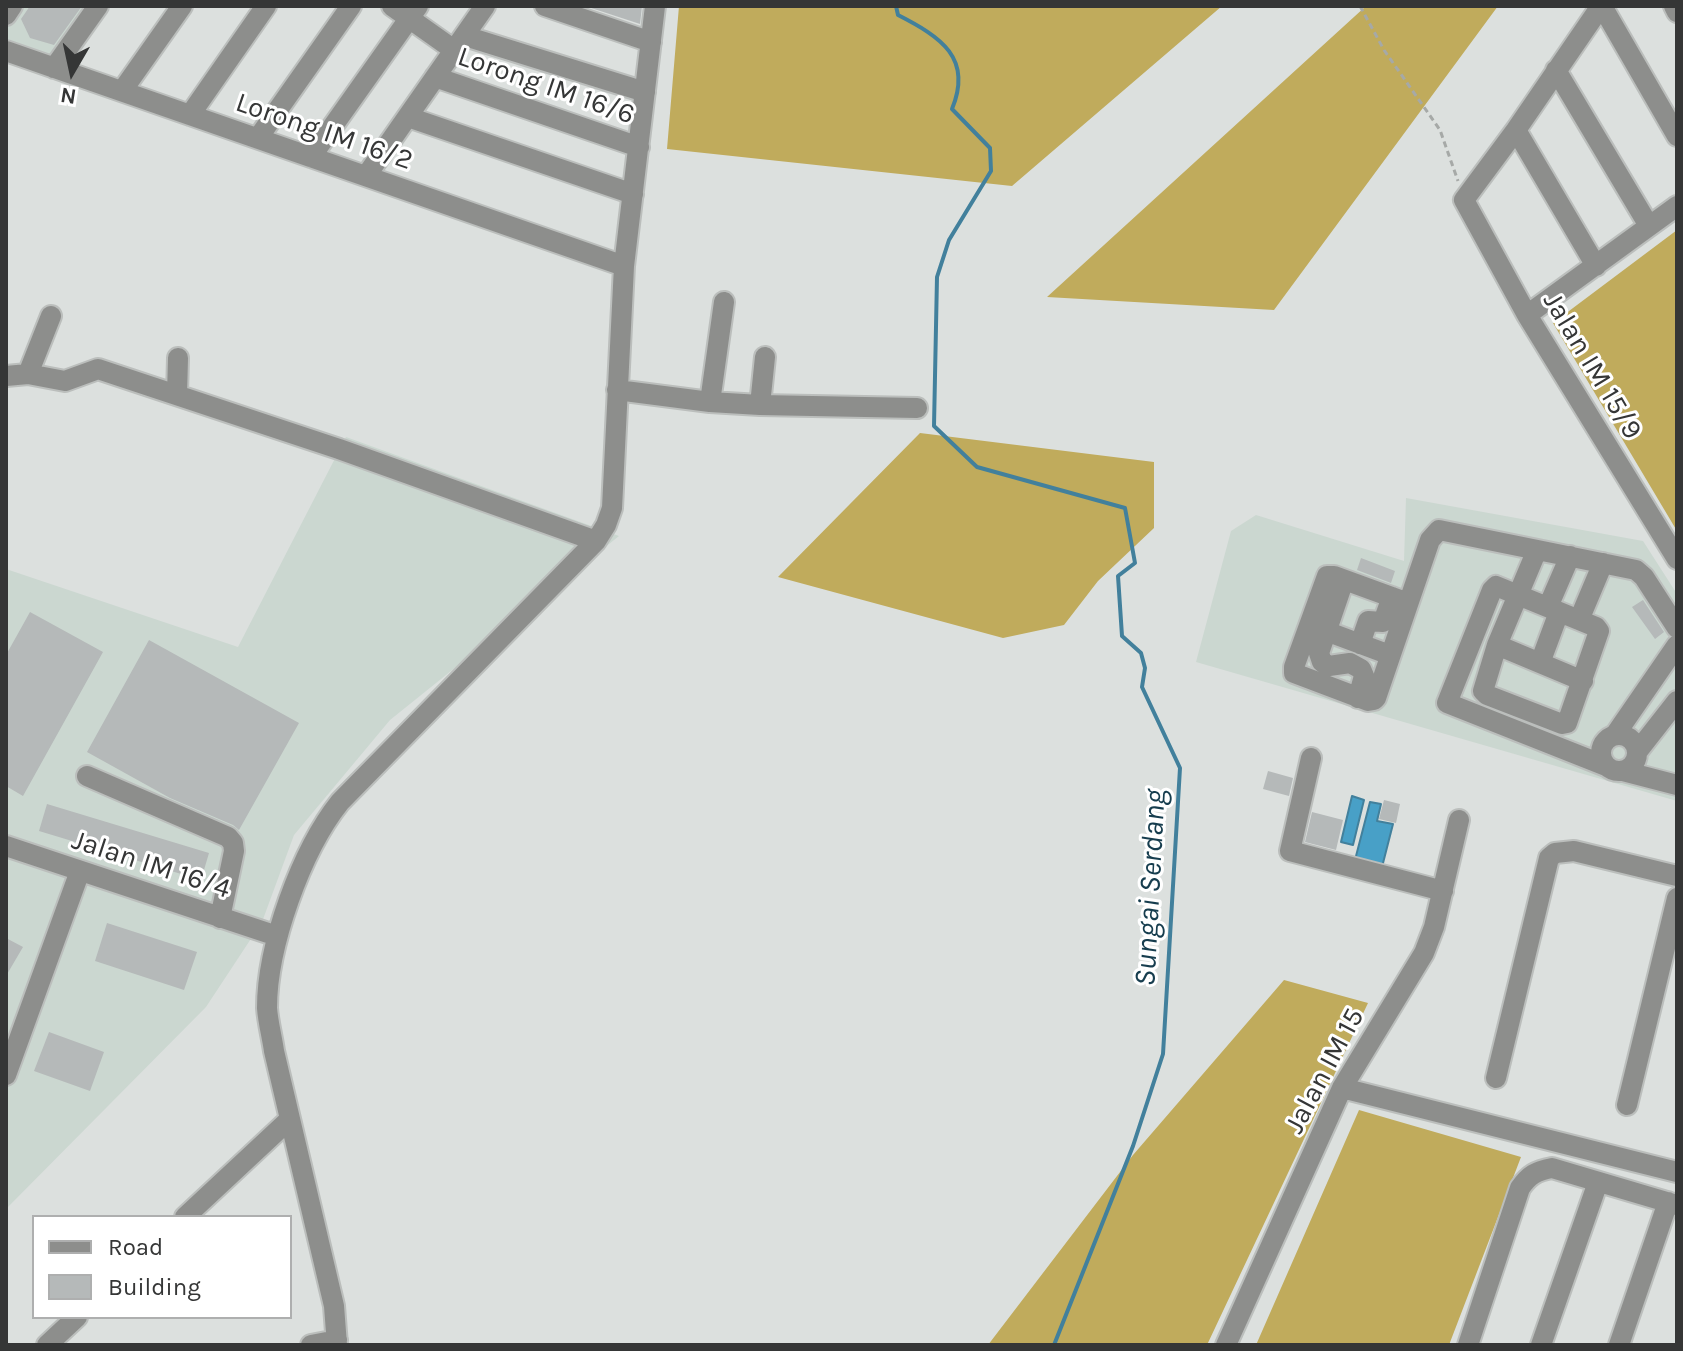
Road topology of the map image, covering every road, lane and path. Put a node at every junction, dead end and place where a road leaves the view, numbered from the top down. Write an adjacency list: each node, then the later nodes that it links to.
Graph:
1 (12, 6): 15 (street)
2 (98, 6): 19 (street)
3 (182, 6): 22 (street)
4 (266, 6): 24 (street)
5 (351, 6): 28 (street)
6 (392, 6): 13 (street)
7 (485, 6): 17 (street)
8 (545, 6): 16 (street)
9 (655, 6): 16 (street)
10 (1360, 6): 33 (path)
11 (1602, 6): 20 (street); 27 (street)
12 (1674, 6): 14 (street)
13 (414, 12): 17 (street); 30 (street)
14 (1677, 12)
15 (6, 15)
16 (651, 42): 23 (street)
17 (460, 43): 21 (street); 23 (street)
18 (6, 51): 19 (street, Lorong IM 16/2)
19 (54, 68): 22 (street, Lorong IM 16/2)
20 (1556, 70): 26 (street); 35 (street)
21 (435, 77): 25 (street); 29 (street, Lorong IM 16/6)
22 (122, 91): 24 (street, Lorong IM 16/2)
23 (645, 92): 29 (street)
24 (190, 115): 28 (street, Lorong IM 16/2)
25 (408, 117): 31 (street); 32 (street)
26 (1516, 130): 33 (street); 37 (street)
27 (1677, 136)
28 (258, 138): 30 (street, Lorong IM 16/2)
29 (639, 147): 32 (street)
30 (311, 157): 31 (street, Lorong IM 16/2)
31 (366, 176): 36 (street, Lorong IM 16/2)
32 (633, 194): 36 (street)
33 (1464, 200): 39 (street, Jalan IM 15/9)
34 (1677, 206): 35 (street)
35 (1649, 226): 37 (street)
36 (624, 266): 45 (street)
37 (1596, 266): 39 (street)
38 (724, 302): 47 (street)
39 (1527, 315): 53 (street, Jalan IM 15/9)
40 (51, 316): 43 (street)
41 (765, 357): 48 (street)
42 (178, 358): 46 (street)
43 (28, 374): 44 (street); 46 (street)
44 (6, 376)
45 (617, 390): 47 (street); 50 (street)
46 (177, 395): 50 (street)
47 (710, 402): 48 (street)
48 (760, 405): 49 (street)
49 (917, 408)
50 (596, 541): 83 (street)
51 (1537, 550): 52 (street); 56 (street); 57 (street)
52 (1570, 556): 54 (street); 58 (street)
53 (1677, 559)
54 (1603, 563): 59 (street); 61 (street)
55 (1344, 580): 57 (street); 60 (street); 60 (street)
56 (1517, 595): 58 (street); 63 (street); 73 (street)
57 (1400, 600): 62 (street); 65 (street)
58 (1554, 610): 59 (street); 66 (street)
59 (1579, 620): 67 (street)
60 (1317, 628): 62 (street); 68 (street); 68 (street)
61 (1677, 628)
62 (1360, 644): 65 (street)
63 (1497, 645): 66 (street); 67 (street)
64 (1677, 645): 70 (street)
65 (1390, 655): 68 (street)
66 (1540, 663): 67 (street)
67 (1583, 681)
68 (1358, 698)
69 (1677, 701): 71 (street)
70 (1615, 735): 71 (street); 73 (street)
71 (1637, 752): 73 (street)
72 (1311, 758): 80 (street)
73 (1615, 768): 75 (street)
74 (87, 776): 82 (street)
75 (1677, 785)
76 (1459, 820): 80 (street, Jalan IM 15)
77 (6, 846): 78 (street, Jalan IM 16/4)
78 (80, 871): 82 (street, Jalan IM 16/4); 84 (street)
79 (1677, 876): 85 (street)
80 (1443, 891): 86 (street, Jalan IM 15)
81 (1677, 898): 87 (street)
82 (220, 918): 83 (street, Jalan IM 16/4)
83 (277, 936): 88 (street)
84 (6, 1075)
85 (1496, 1078)
86 (1342, 1088): 89 (street); 97 (street, Jalan IM 15)
87 (1627, 1105)
88 (290, 1119): 92 (street); 94 (street)
89 (1677, 1172)
90 (1598, 1182): 91 (street); 98 (street); 99 (street)
91 (1672, 1203): 100 (street)
92 (187, 1215)
93 (75, 1319): 95 (street)
94 (337, 1342): 96 (street)
95 (47, 1345)
96 (311, 1345)
97 (1226, 1345)
98 (1468, 1345)
99 (1541, 1345)
100 (1619, 1345)

